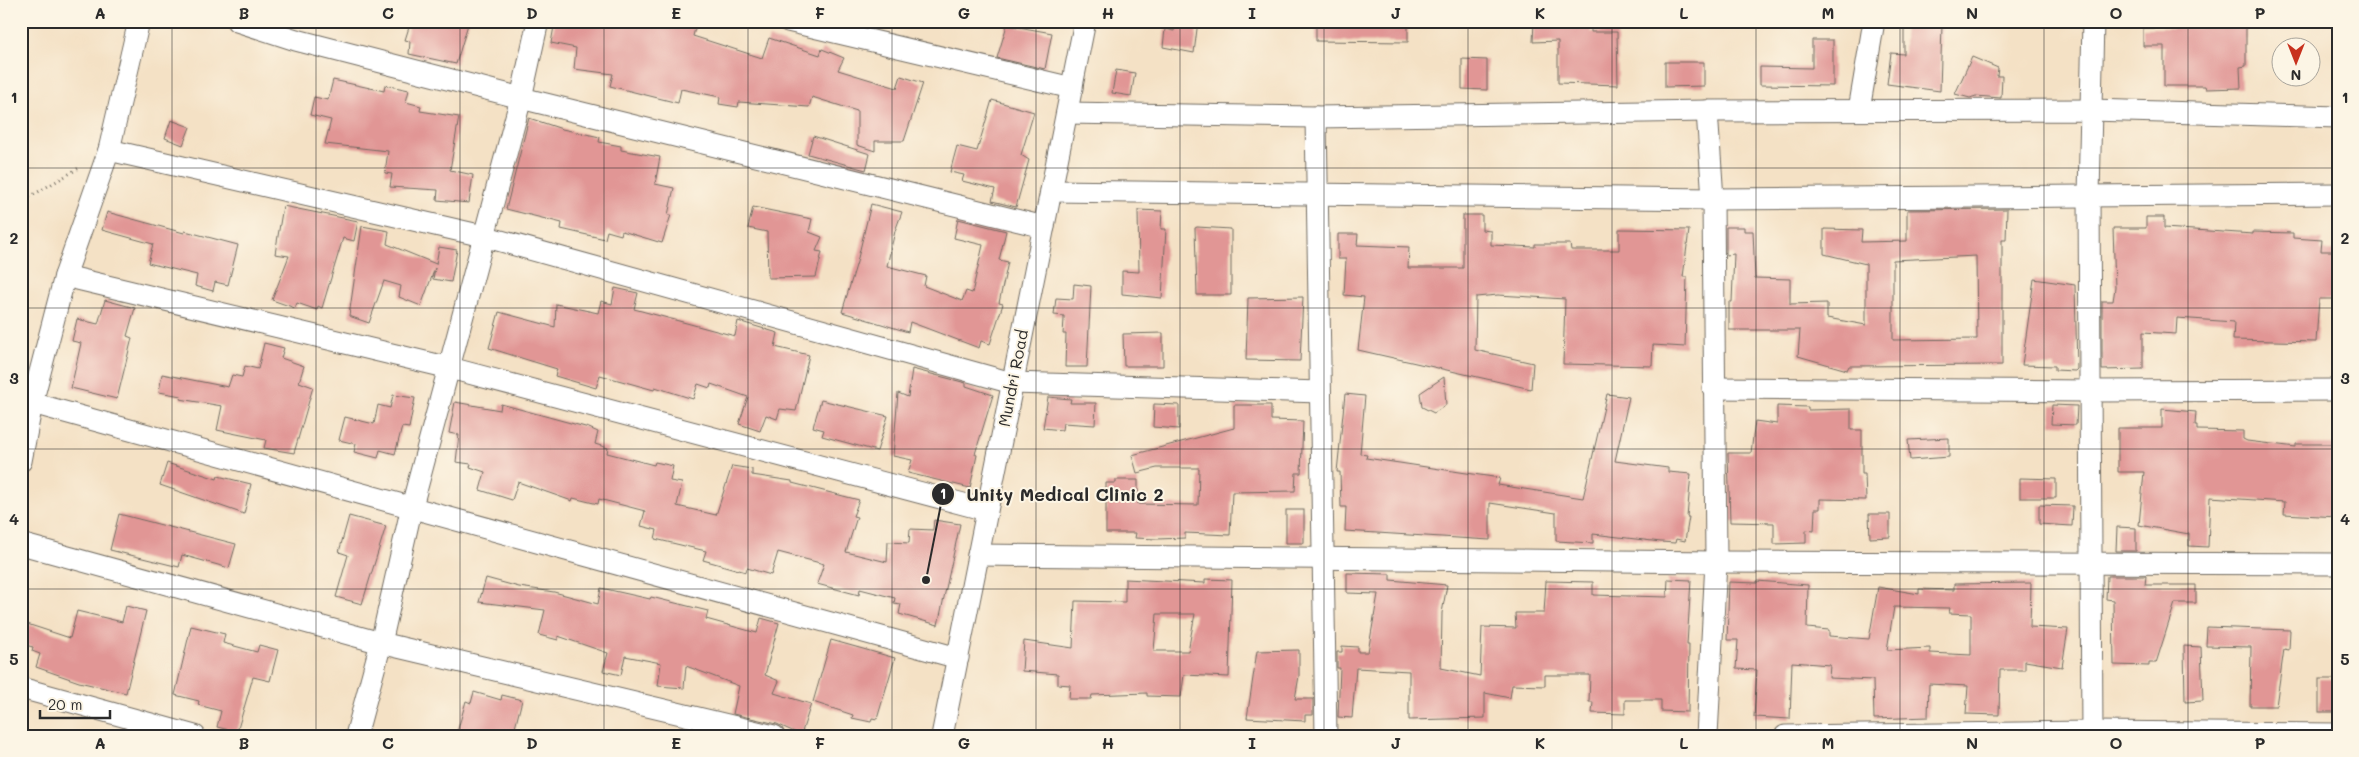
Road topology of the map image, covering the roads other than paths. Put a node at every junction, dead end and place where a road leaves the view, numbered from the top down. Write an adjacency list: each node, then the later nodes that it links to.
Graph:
1 (139, 21): 16 (street)
2 (237, 21): 9 (street)
3 (538, 21): 9 (street)
4 (788, 21): 8 (street)
5 (1085, 21): 8 (street, Mundri Road)
6 (1874, 21): 10 (street)
7 (2093, 21): 11 (street)
8 (1072, 88): 13 (street, Mundri Road)
9 (521, 98): 22 (street); 23 (street)
10 (1859, 110): 11 (street); 12 (street)
11 (2092, 110): 15 (street); 20 (street)
12 (1707, 111): 14 (street); 21 (street)
13 (1067, 113): 14 (street); 17 (street, Mundri Road)
14 (1316, 116): 18 (street)
15 (2338, 117)
16 (109, 150): 23 (street); 24 (street)
17 (1051, 191): 18 (street); 22 (street, Mundri Road)
18 (1316, 192): 21 (street); 30 (street)
19 (2338, 194): 20 (street)
20 (2090, 195): 21 (street); 29 (street)
21 (1713, 198): 27 (street)
22 (1044, 227): 26 (street, Mundri Road)
23 (483, 236): 25 (street); 26 (street)
24 (65, 276): 25 (street); 31 (street)
25 (450, 368): 33 (street); 34 (street)
26 (1012, 383): 30 (street); 34 (street, Mundri Road)
27 (1713, 388): 29 (street); 38 (street)
28 (2338, 390): 29 (street)
29 (2090, 391): 39 (street)
30 (1320, 392): 37 (street)
31 (32, 403): 32 (street); 33 (street)
32 (21, 461)
33 (412, 506): 41 (street); 42 (street)
34 (986, 510): 36 (street, Mundri Road)
35 (21, 544): 41 (street)
36 (978, 555): 37 (street); 42 (street, Mundri Road)
37 (1323, 560): 38 (street); 50 (street)
38 (1716, 562): 39 (street); 51 (street)
39 (2090, 562): 40 (street); 44 (street)
40 (2338, 564)
41 (381, 643): 47 (street); 48 (street)
42 (958, 658): 49 (street, Mundri Road)
43 (21, 688): 46 (street)
44 (2092, 734): 45 (street); 52 (street)
45 (2338, 734)
46 (195, 736)
47 (356, 736)
48 (774, 736)
49 (942, 736)
50 (1326, 736)
51 (1707, 736)
52 (1785, 736)

